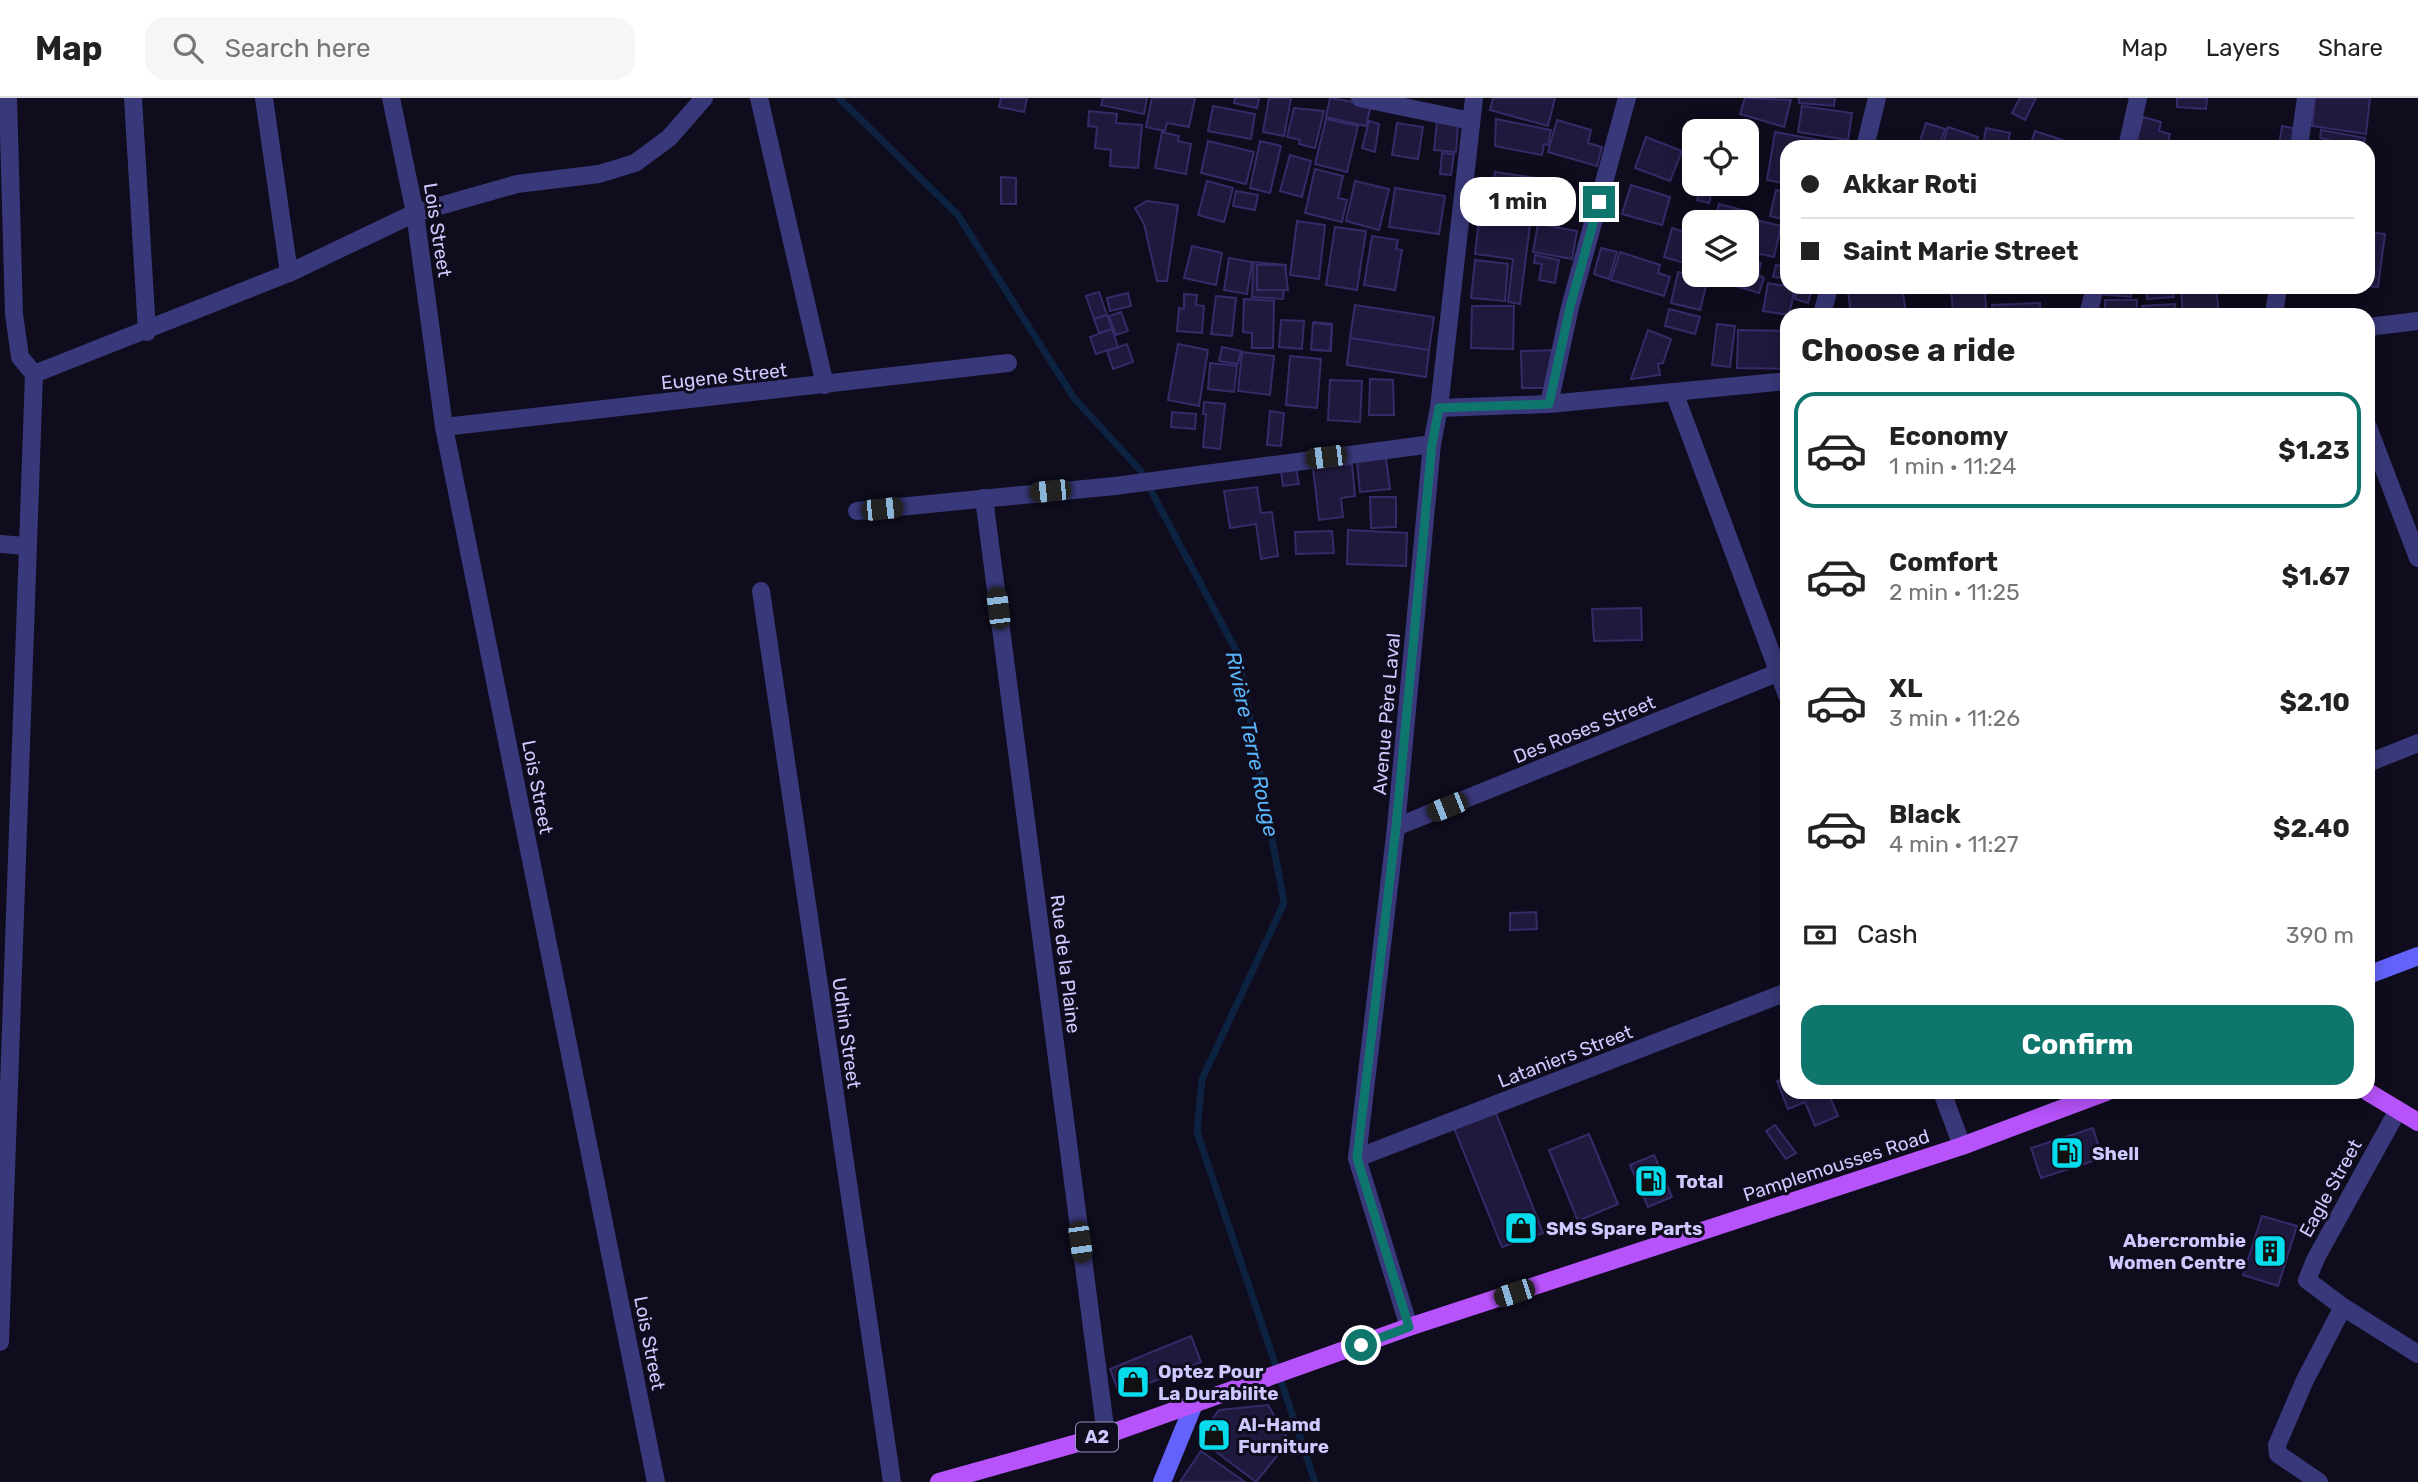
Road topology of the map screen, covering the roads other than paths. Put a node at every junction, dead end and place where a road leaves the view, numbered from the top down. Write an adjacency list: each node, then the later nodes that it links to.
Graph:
1 (8, 98): 23 (street)
2 (133, 98): 21 (street)
3 (264, 98): 18 (street)
4 (391, 98): 17 (street, Lois Street)
5 (704, 98): 17 (street)
6 (759, 98): 25 (street)
7 (1360, 98): 13 (street)
8 (1474, 98): 13 (street, Avenue Père Laval)
9 (1627, 98): 27 (street)
10 (1877, 98): 14 (street)
11 (2138, 98): 15 (street)
12 (2306, 98): 16 (street)
13 (1471, 121): 28 (street, Avenue Père Laval)
14 (1867, 140)
15 (2129, 140)
16 (2300, 140)
17 (415, 213): 18 (street); 29 (street, Lois Street)
18 (289, 273): 21 (street)
19 (2418, 321): 20 (street)
20 (2375, 326)
21 (147, 331): 23 (street)
22 (1008, 363): 25 (street, Eugene Street)
23 (34, 374): 35 (street)
24 (1780, 382): 26 (street)
25 (825, 385): 29 (street, Eugene Street)
26 (1674, 392): 27 (street); 38 (street)
27 (1549, 404): 28 (street)
28 (1439, 408): 30 (street, Avenue Père Laval)
29 (444, 427): 60 (street, Lois Street)
30 (1432, 444): 32 (street); 42 (street, Avenue Père Laval)
31 (2375, 456): 36 (street)
32 (984, 498): 33 (street); 59 (street, Rue de la Plaine)
33 (857, 511)
34 (0, 544): 35 (street)
35 (26, 546): 43 (street)
36 (2418, 558)
37 (761, 591): 61 (street, Udhin Street)
38 (1780, 666)
39 (1780, 672): 42 (street, Des Roses Street)
40 (2418, 743): 41 (street)
41 (2375, 760)
42 (1396, 827): 53 (street, Avenue Père Laval)
43 (9, 886): 56 (street)
44 (2418, 956): 45 (main road)
45 (2375, 976)
46 (1780, 995): 53 (street, Lataniers Street)
47 (2375, 1095): 50 (main road)
48 (1945, 1099): 52 (street)
49 (2087, 1099): 52 (main road, Pamplemousses Road / A2)
50 (2398, 1110): 51 (main road); 54 (street, Eagle Street)
51 (2418, 1122)
52 (1962, 1146): 55 (main road, Pamplemousses Road / A2)
53 (1357, 1158): 55 (street, Avenue Père Laval)
54 (2343, 1307): 57 (street, Eagle Street); 64 (street)
55 (1409, 1327): 58 (main road, Pamplemousses Road / A2)
56 (0, 1342)
57 (2418, 1354)
58 (1194, 1404): 59 (main road, Pamplemousses Road / A2); 63 (main road)
59 (1106, 1435): 62 (main road, Pamplemousses Road / A2)
60 (656, 1482)
61 (892, 1482)
62 (939, 1482)
63 (1162, 1482)
64 (2319, 1482)

